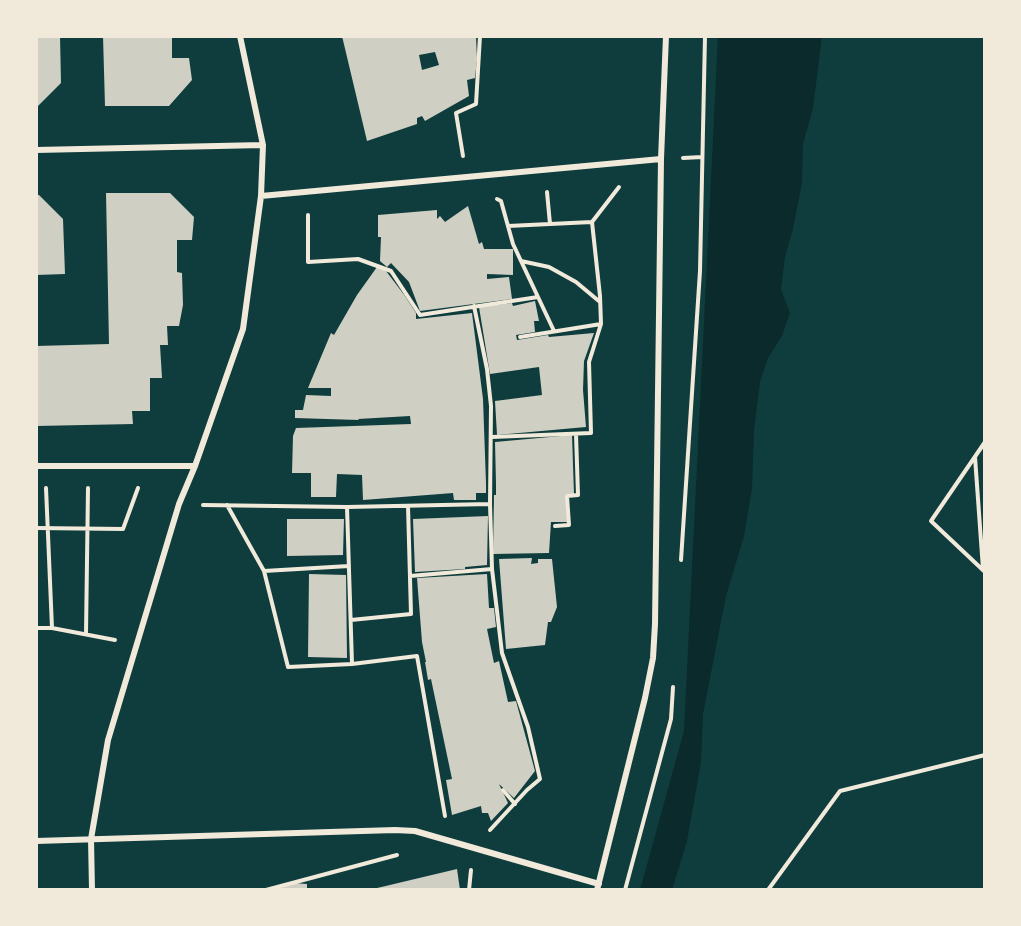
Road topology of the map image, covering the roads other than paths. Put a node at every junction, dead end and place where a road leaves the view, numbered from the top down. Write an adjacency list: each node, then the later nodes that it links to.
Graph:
1 (240, 36): 3 (street)
2 (666, 36): 5 (street)
3 (263, 145): 4 (street); 6 (street)
4 (36, 150)
5 (661, 159): 6 (street); 11 (street)
6 (261, 196): 8 (street)
7 (36, 466): 8 (street)
8 (195, 466): 9 (street)
9 (91, 839): 10 (street); 11 (street); 12 (street)
10 (36, 841)
11 (598, 887)
12 (92, 890)

